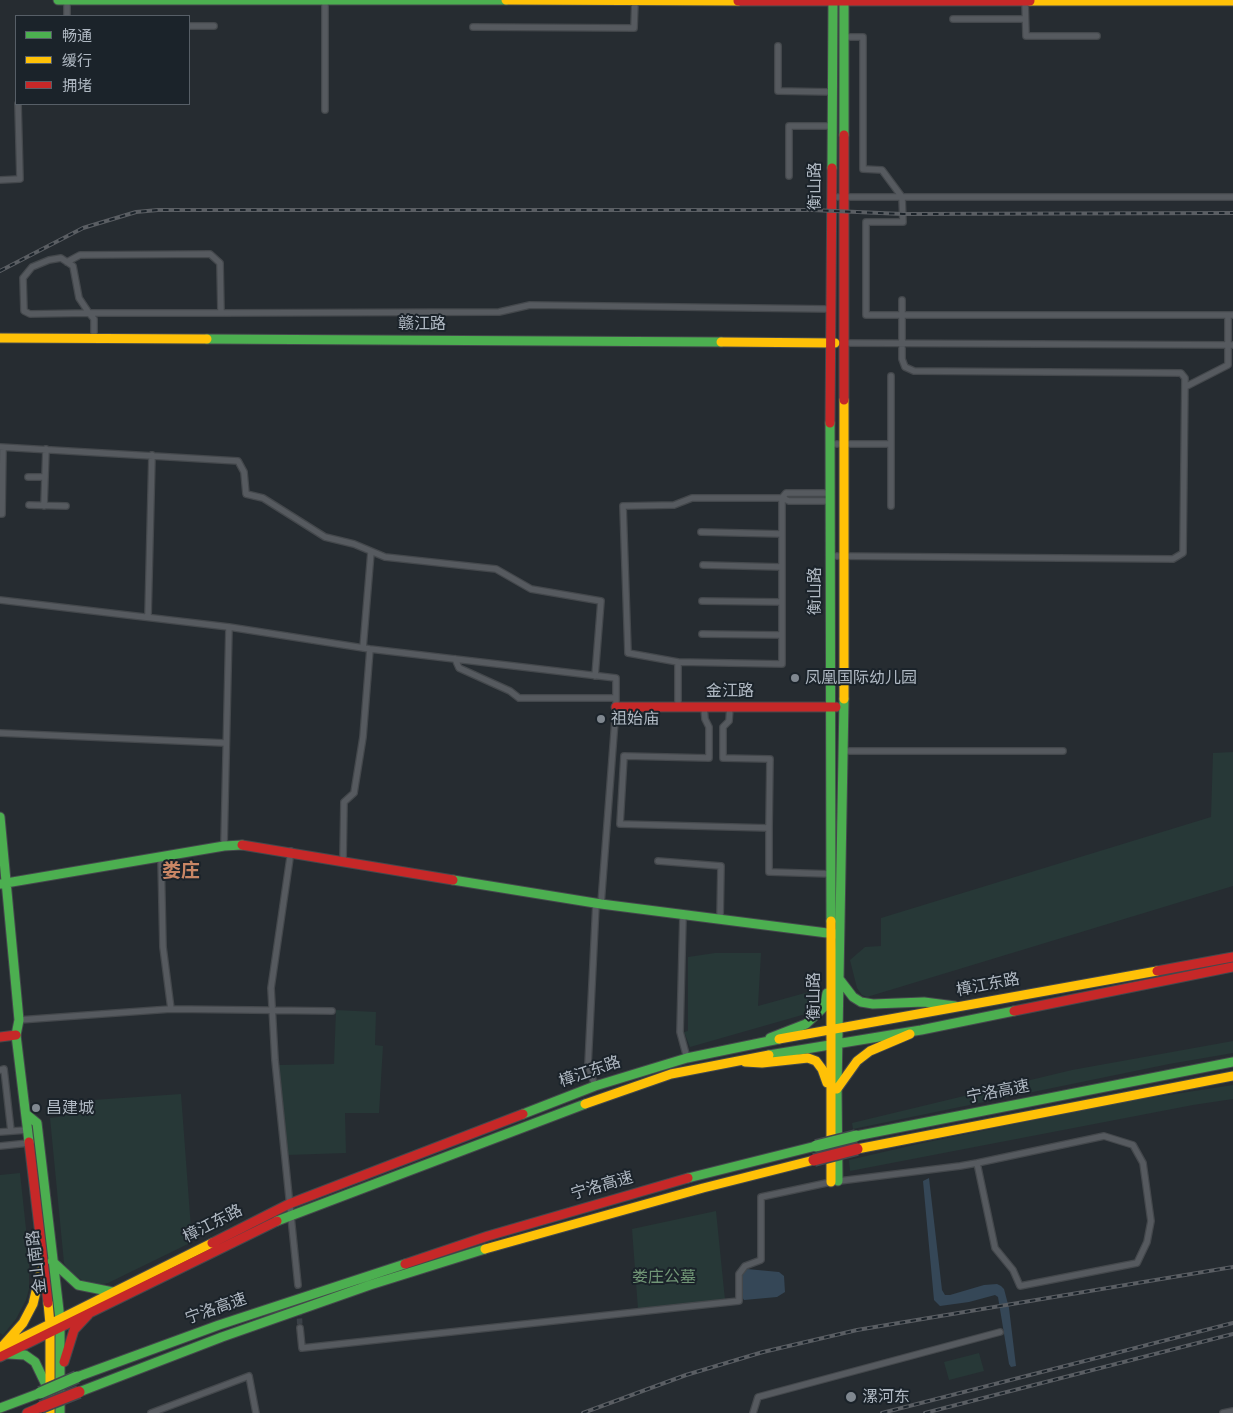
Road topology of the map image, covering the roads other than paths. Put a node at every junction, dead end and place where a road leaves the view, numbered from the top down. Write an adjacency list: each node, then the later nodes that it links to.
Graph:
1 (58, 0): 2 (main road)
2 (67, 0): 3 (main road); 8 (street)
3 (325, 0): 5 (main road); 19 (street)
4 (838, 0): 5 (main road); 6 (main road); 15 (main road, 衡山路); 17 (main road, 衡山路)
5 (635, 1): 13 (street)
6 (1025, 1): 7 (main road); 10 (street)
7 (1233, 1)
8 (67, 15)
9 (953, 19): 10 (street)
10 (1026, 19): 14 (street)
11 (190, 26): 12 (street)
12 (214, 26)
13 (473, 27)
14 (1097, 36)
15 (844, 37): 24 (main road, 衡山路); 25 (street)
16 (778, 46): 17 (street)
17 (832, 92): 20 (main road, 衡山路)
18 (18, 105): 22 (street)
19 (325, 110)
20 (832, 126): 21 (street); 23 (main road, 衡山路)
21 (789, 176)
22 (0, 180)
23 (831, 197): 24 (street); 29 (main road, 衡山路)
24 (844, 197): 25 (street); 37 (main road, 衡山路)
25 (902, 197): 26 (street); 32 (street)
26 (1233, 197)
27 (67, 262): 30 (street); 30 (street); 31 (street)
28 (902, 300): 32 (street)
29 (830, 309): 31 (street); 36 (main road, 衡山路)
30 (89, 313): 31 (street); 35 (street)
31 (221, 313)
32 (902, 315): 33 (street); 38 (street)
33 (1230, 315): 39 (street)
34 (0, 338): 35 (main road, 赣江路)
35 (94, 339): 36 (main road, 赣江路)
36 (830, 343): 37 (main road, 赣江路); 43 (main road, 衡山路)
37 (843, 343): 38 (street); 44 (main road, 衡山路)
38 (902, 344): 39 (street); 42 (street)
39 (1231, 345): 40 (street)
40 (1230, 366): 42 (street)
41 (891, 376): 45 (street)
42 (1185, 388): 63 (street)
43 (831, 444): 44 (street); 52 (main road, 衡山路)
44 (844, 444): 45 (street); 63 (main road, 衡山路)
45 (891, 444): 57 (street)
46 (1, 448): 47 (street); 51 (street)
47 (46, 448): 48 (street); 50 (street)
48 (152, 455): 61 (street); 69 (street)
49 (28, 477): 50 (street)
50 (45, 477): 55 (street)
51 (1, 479): 58 (street)
52 (831, 497): 53 (street); 62 (main road, 衡山路)
53 (782, 498): 60 (street); 76 (street)
54 (29, 505): 55 (street)
55 (44, 506): 56 (street)
56 (66, 506)
57 (891, 506)
58 (0, 514)
59 (701, 532): 60 (street)
60 (782, 534): 65 (street)
61 (371, 552): 73 (street); 77 (street)
62 (831, 556): 63 (street); 82 (main road, 衡山路)
63 (844, 556): 83 (main road, 衡山路)
64 (703, 565): 65 (street)
65 (782, 567): 68 (street)
66 (0, 600): 69 (street)
67 (702, 600): 68 (street)
68 (782, 602): 72 (street)
69 (148, 617): 70 (street)
70 (229, 627): 73 (street); 85 (street)
71 (702, 634): 72 (street)
72 (782, 635): 76 (street)
73 (363, 648): 74 (street)
74 (370, 649): 75 (street); 95 (street)
75 (455, 659): 77 (street); 78 (street)
76 (678, 662): 79 (street)
77 (595, 676): 78 (street)
78 (616, 702): 79 (main road, 金江路); 99 (street)
79 (678, 707): 80 (main road, 金江路)
80 (704, 707): 81 (main road, 金江路); 88 (street)
81 (730, 707): 82 (main road, 金江路); 89 (street)
82 (832, 707): 83 (main road, 金江路); 97 (main road, 衡山路)
83 (844, 707): 86 (main road, 衡山路)
84 (0, 733): 85 (street)
85 (225, 743): 92 (street)
86 (844, 751): 87 (street); 102 (main road, 衡山路)
87 (1063, 751)
88 (709, 758): 89 (street); 91 (street)
89 (723, 758): 91 (street)
90 (0, 817): 98 (main road, 金山南路)
91 (769, 828): 97 (street)
92 (224, 846): 93 (main road); 94 (main road)
93 (291, 851): 95 (main road); 108 (street)
94 (160, 857): 98 (main road); 107 (street)
95 (343, 860): 99 (main road)
96 (658, 861): 101 (street)
97 (831, 874): 102 (main road, 衡山路)
98 (2, 884): 110 (main road, 金山南路)
99 (599, 904): 100 (main road); 122 (street)
100 (683, 916): 101 (main road); 117 (street)
101 (720, 920): 102 (main road)
102 (836, 934): 105 (main road, 衡山路)
103 (1233, 957): 106 (main road, 樟江东路)
104 (1233, 967): 112 (main road, 樟江东路)
105 (835, 979): 106 (main road); 111 (main road, 衡山路); 115 (main road)
106 (960, 1006): 111 (main road, 樟江东路)
107 (170, 1009): 108 (street); 110 (street)
108 (272, 1010): 109 (street); 132 (street)
109 (332, 1011)
110 (19, 1020): 113 (main road, 金山南路)
111 (835, 1030): 115 (main road, 樟江东路); 116 (main road, 衡山路)
112 (921, 1030): 116 (main road, 樟江东路); 123 (main road)
113 (16, 1035): 114 (main road); 124 (main road, 金山南路)
114 (0, 1037)
115 (758, 1043): 117 (main road, 樟江东路)
116 (835, 1045): 118 (main road, 樟江东路); 123 (main road, 衡山路)
117 (687, 1058): 122 (main road, 樟江东路)
118 (734, 1061): 123 (main road); 132 (main road, 樟江东路)
119 (1233, 1062): 142 (main road, 宁洛高速, bridge)
120 (0, 1070): 126 (street)
121 (1233, 1076): 144 (main road, 宁洛高速, bridge)
122 (595, 1086): 132 (main road, 樟江东路)
123 (833, 1088): 131 (main road, 衡山路)
124 (26, 1114): 125 (main road, 金山南路); 133 (main road, 金山南路)
125 (27, 1130): 126 (street); 128 (main road, 金山南路)
126 (11, 1131): 127 (street)
127 (0, 1132)
128 (29, 1143): 129 (street); 133 (main road, 金山南路)
129 (0, 1146)
130 (977, 1163): 130 (street); 131 (street)
131 (834, 1182): 138 (street)
132 (290, 1209): 134 (street); 135 (main road, 樟江东路); 136 (main road, 樟江东路)
133 (48, 1262): 135 (main road); 137 (main road, 金山南路); 140 (main road)
134 (298, 1285)
135 (113, 1292): 137 (main road, 樟江东路)
136 (91, 1312): 137 (main road, 樟江东路); 141 (main road)
137 (55, 1326): 140 (main road, 樟江东路); 141 (main road, 金山南路); 142 (main road, 金山南路)
138 (300, 1328)
139 (1000, 1332): 150 (street)
140 (1, 1352): 142 (main road)
141 (60, 1379): 147 (main road, 金山南路)
142 (45, 1393): 143 (main road, 宁洛高速); 144 (main road, 金山南路)
143 (0, 1408)
144 (46, 1410): 146 (main road, 宁洛高速)
145 (1233, 1411): 151 (street)
146 (27, 1413)
147 (60, 1413)
148 (151, 1413): 149 (street)
149 (256, 1413)
150 (753, 1413)
151 (1222, 1413)

